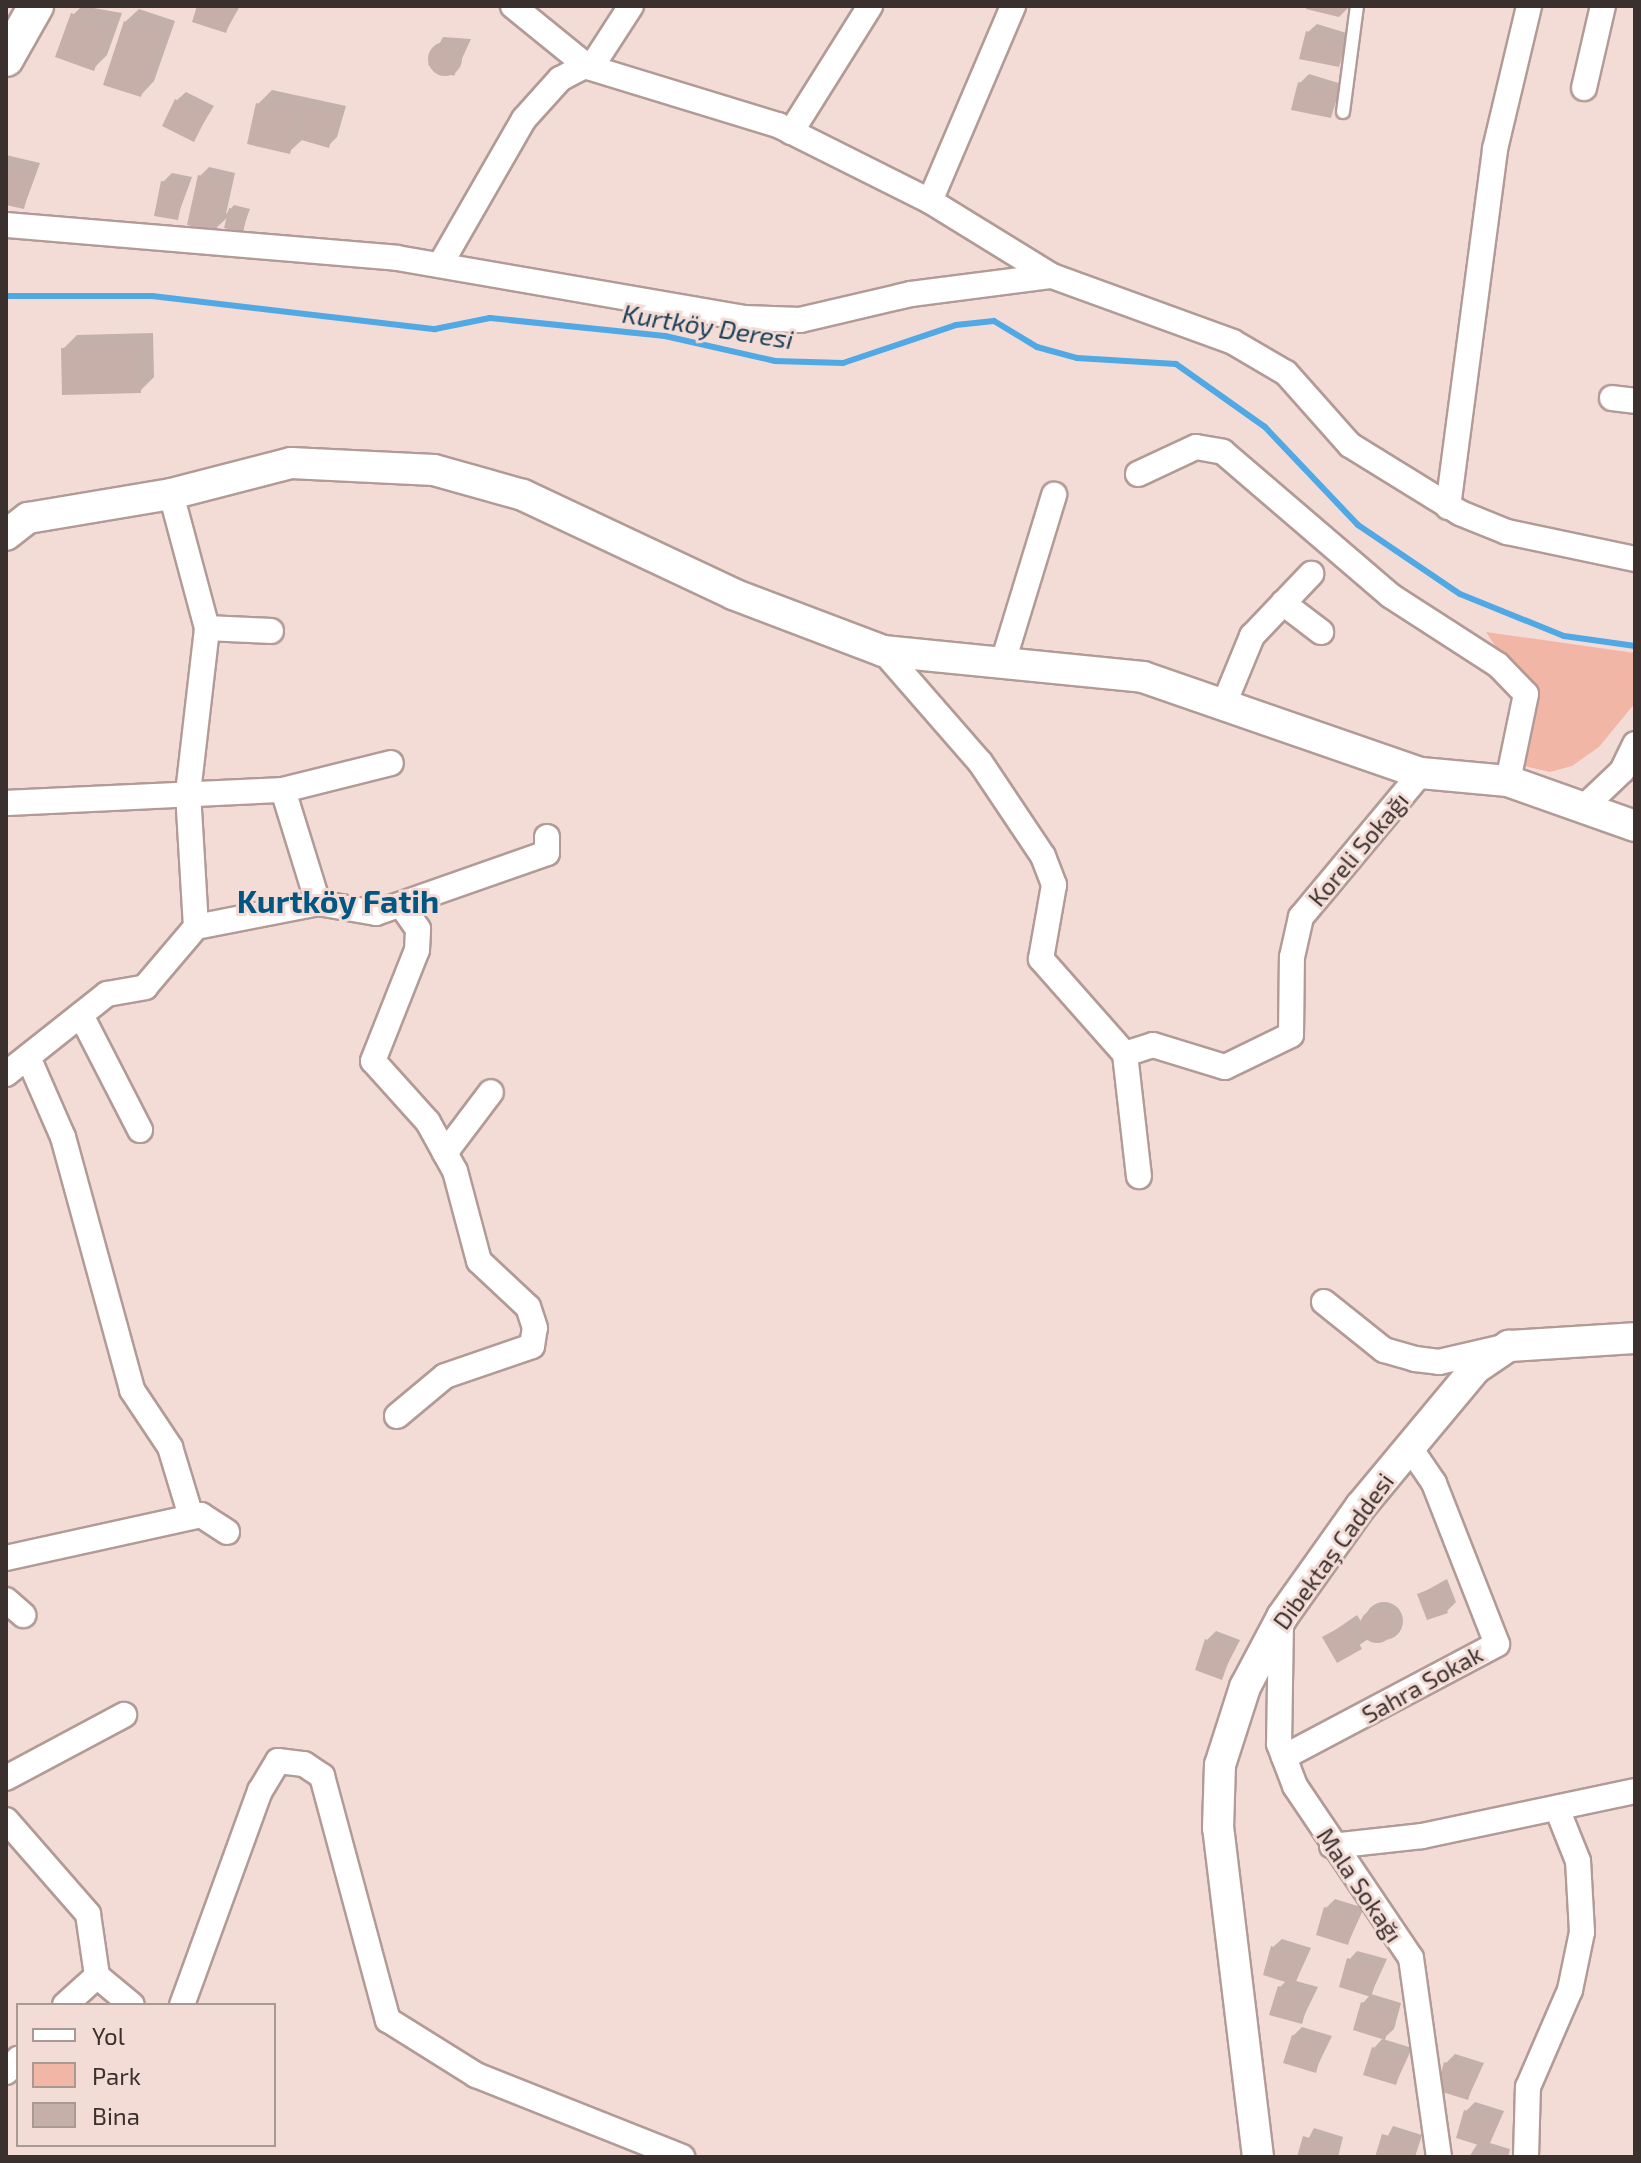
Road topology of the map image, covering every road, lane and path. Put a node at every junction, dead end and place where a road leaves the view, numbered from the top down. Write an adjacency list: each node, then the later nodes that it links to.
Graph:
1 (36, 6): 9 (main road)
2 (513, 6): 10 (street)
3 (631, 6): 10 (street)
4 (870, 6): 13 (street)
5 (1013, 6): 14 (street)
6 (1357, 6): 12 (lane)
7 (1529, 6): 21 (street)
8 (1603, 6): 11 (street)
9 (6, 59)
10 (588, 67): 13 (street); 16 (street)
11 (1584, 88)
12 (1343, 112)
13 (791, 132): 14 (street)
14 (930, 201): 17 (street)
15 (6, 225): 16 (street)
16 (440, 265): 17 (street)
17 (1052, 276): 21 (street)
18 (1138, 474): 35 (street)
19 (171, 494): 22 (street); 26 (street); 29 (street)
20 (1054, 495): 30 (street)
21 (1448, 507): 23 (street)
22 (6, 535)
23 (1635, 559)
24 (1311, 574): 25 (street)
25 (1283, 603): 28 (street); 31 (street)
26 (207, 628): 27 (street); 37 (street)
27 (271, 631)
28 (1321, 632)
29 (883, 651): 30 (street); 46 (street)
30 (1003, 662): 31 (street)
31 (1224, 704): 34 (street)
32 (1635, 744): 39 (street)
33 (391, 763): 36 (street)
34 (1421, 773): 35 (street); 46 (street, Koreli Sokağı)
35 (1508, 781): 39 (street)
36 (283, 790): 37 (street); 42 (street)
37 (188, 793): 38 (street); 44 (street)
38 (6, 803)
39 (1582, 809): 40 (street)
40 (1635, 826)
41 (547, 837): 43 (street)
42 (318, 903): 43 (street); 44 (street)
43 (401, 905): 51 (street)
44 (196, 927): 45 (street)
45 (82, 1017): 47 (street); 50 (street)
46 (1125, 1054): 52 (street)
47 (28, 1057): 48 (street); 58 (street)
48 (6, 1074)
49 (491, 1092): 51 (street)
50 (140, 1130)
51 (445, 1153): 56 (street)
52 (1139, 1176)
53 (1324, 1302): 55 (street)
54 (1635, 1338): 55 (street)
55 (1509, 1346): 57 (street, Dibektaş Caddesi)
56 (397, 1416)
57 (1410, 1448): 61 (street, Dibektaş Caddesi); 63 (street, Sahra Sokak)
58 (191, 1516): 59 (street); 60 (street)
59 (227, 1532)
60 (6, 1558)
61 (1282, 1617): 63 (street, Mala Sokağı); 73 (street, Dibektaş Caddesi)
62 (124, 1715): 64 (street)
63 (1284, 1757): 68 (street, Mala Sokağı)
64 (6, 1778)
65 (1635, 1791): 66 (street)
66 (1558, 1811): 68 (street); 78 (street)
67 (6, 1820): 69 (street)
68 (1332, 1846): 77 (street, Mala Sokağı)
69 (97, 1976): 70 (street); 71 (street)
70 (67, 2003)
71 (130, 2003)
72 (183, 2003): 74 (street)
73 (1256, 2125): 75 (street); 76 (street, Dibektaş Caddesi)
74 (682, 2157)
75 (1246, 2157)
76 (1258, 2157)
77 (1439, 2157)
78 (1526, 2157)

